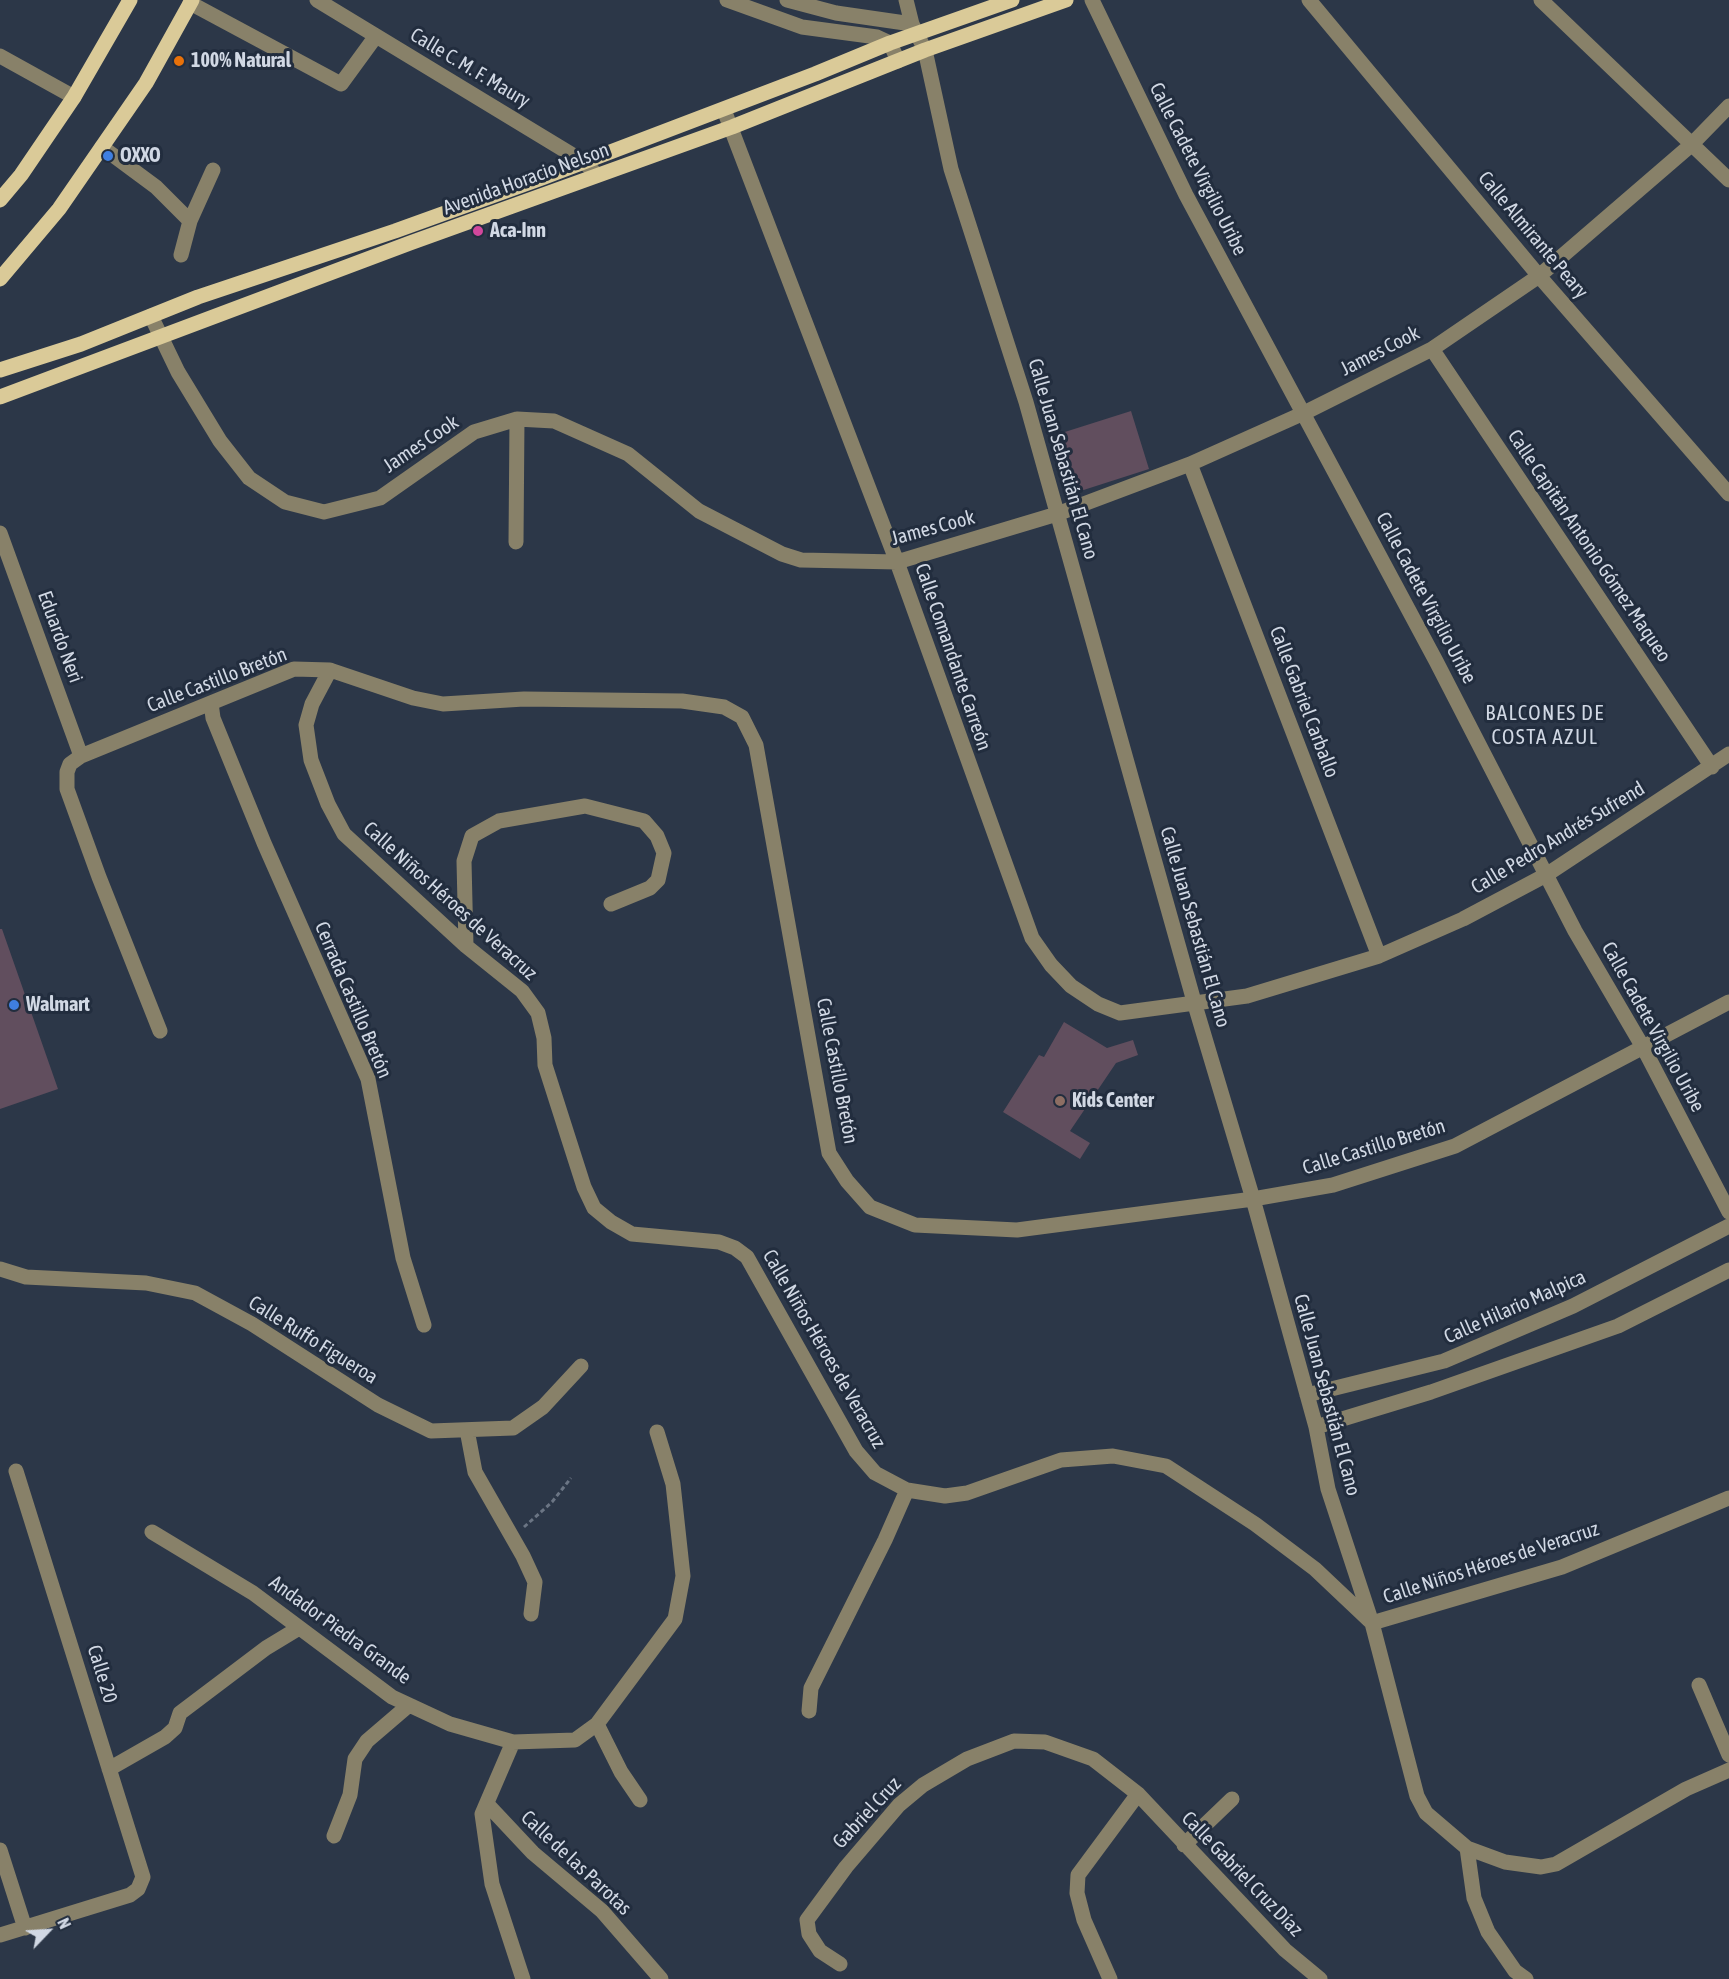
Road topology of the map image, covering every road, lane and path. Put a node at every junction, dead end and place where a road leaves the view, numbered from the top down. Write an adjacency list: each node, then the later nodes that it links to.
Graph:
1 (130, 0): 18 (main road)
2 (317, 0): 13 (street, Calle C. M. F. Maury)
3 (727, 0): 14 (street)
4 (787, 0): 12 (street)
5 (906, 0): 12 (street, Calle Juan Sebastián El Cano)
6 (1012, 0): 12 (main road, Avenida Horacio Nelson)
7 (1066, 0): 15 (main road, Avenida Horacio Nelson)
8 (1092, 0): 38 (street, Calle Cadete Virgilio Uribe)
9 (1309, 0): 31 (street, Calle Almirante Peary)
10 (1541, 0): 22 (street)
11 (191, 2): 13 (street); 23 (main road)
12 (914, 29): 14 (main road, Avenida Horacio Nelson); 15 (street, Calle Juan Sebastián El Cano)
13 (376, 36): 24 (street, Calle C. M. F. Maury)
14 (890, 43): 17 (street); 20 (main road, Avenida Horacio Nelson)
15 (925, 50): 17 (main road, Avenida Horacio Nelson); 42 (street, Calle Juan Sebastián El Cano)
16 (0, 56): 18 (street)
17 (898, 61): 21 (main road, Avenida Horacio Nelson)
18 (74, 97): 28 (main road)
19 (1729, 106): 22 (street, James Cook)
20 (724, 110): 21 (street, Calle Comandante Carreón); 24 (main road, Avenida Horacio Nelson)
21 (732, 128): 26 (main road, Avenida Horacio Nelson); 45 (street, Calle Comandante Carreón)
22 (1692, 145): 27 (street); 31 (street, James Cook)
23 (102, 147): 29 (street); 32 (main road)
24 (584, 162): 26 (street, Calle C. M. F. Maury); 33 (main road, Avenida Horacio Nelson)
25 (213, 170): 29 (street)
26 (597, 175): 34 (main road, Avenida Horacio Nelson)
27 (1729, 180)
28 (0, 200)
29 (190, 221): 30 (street)
30 (181, 255)
31 (1539, 276): 35 (street, James Cook); 41 (street, Calle Almirante Peary)
32 (0, 279)
33 (151, 316): 34 (street, James Cook); 36 (main road, Avenida Horacio Nelson)
34 (161, 336): 37 (main road, Avenida Horacio Nelson); 39 (street, James Cook)
35 (1432, 349): 38 (street, James Cook); 50 (street, Calle Capitán Antonio Gómez Maqueo)
36 (0, 370)
37 (0, 397)
38 (1304, 413): 40 (street, James Cook); 51 (street, Calle Cadete Virgilio Uribe)
39 (517, 419): 44 (street); 45 (street, James Cook)
40 (1190, 464): 42 (street, James Cook); 54 (street, Calle Gabriel Carballo)
41 (1729, 494)
42 (1057, 513): 45 (street, James Cook); 56 (street, Calle Juan Sebastián El Cano)
43 (0, 533): 49 (street, Eduardo Neri)
44 (516, 542)
45 (897, 562): 56 (street, Calle Comandante Carreón)
46 (330, 670): 47 (street, Calle Castillo Bretón); 53 (street, Calle Niños Héroes de Veracruz); 59 (street, Calle Castillo Bretón)
47 (211, 703): 49 (street, Calle Castillo Bretón); 64 (street, Cerrada Castillo Bretón)
48 (1729, 754): 50 (street, Calle Pedro Andrés Sufrend)
49 (81, 756): 57 (street)
50 (1712, 766): 51 (street, Calle Pedro Andrés Sufrend)
51 (1546, 875): 54 (street, Calle Pedro Andrés Sufrend); 58 (street, Calle Cadete Virgilio Uribe)
52 (611, 904): 53 (street)
53 (466, 946): 72 (street, Calle Niños Héroes de Veracruz)
54 (1379, 956): 56 (street, Calle Pedro Andrés Sufrend)
55 (1729, 1002): 58 (street, Calle Castillo Bretón)
56 (1195, 1005): 59 (street, Calle Juan Sebastián El Cano)
57 (160, 1031)
58 (1644, 1049): 59 (street, Calle Castillo Bretón); 60 (street, Calle Cadete Virgilio Uribe)
59 (1253, 1199): 66 (street, Calle Juan Sebastián El Cano)
60 (1729, 1212)
61 (1729, 1226): 66 (street, Calle Hilario Malpica)
62 (0, 1269): 68 (street, Calle Ruffo Figueroa)
63 (1729, 1270): 67 (street)
64 (424, 1325)
65 (580, 1366): 68 (street, Calle Ruffo Figueroa)
66 (1307, 1395): 67 (street, Calle Juan Sebastián El Cano)
67 (1316, 1427): 77 (street, Calle Juan Sebastián El Cano)
68 (467, 1430): 75 (street)
69 (657, 1432): 82 (street)
70 (16, 1471): 85 (street, Calle 20)
71 (571, 1478): 75 (path)
72 (907, 1490): 77 (street, Calle Niños Héroes de Veracruz); 81 (street)
73 (1729, 1498): 77 (street, Calle Niños Héroes de Veracruz)
74 (152, 1532): 78 (street, Andador Piedra Grande)
75 (512, 1538): 76 (street)
76 (531, 1614)
77 (1372, 1623): 93 (street, Calle Juan Sebastián El Cano)
78 (298, 1628): 80 (street, Andador Piedra Grande); 85 (street)
79 (1699, 1685): 84 (street)
80 (409, 1705): 83 (street, Andador Piedra Grande); 91 (street)
81 (809, 1711)
82 (597, 1724): 83 (street, Andador Piedra Grande); 89 (street)
83 (513, 1742): 90 (street)
84 (1729, 1755)
85 (109, 1769): 95 (street, Calle 20)
86 (1729, 1770): 93 (street)
87 (1138, 1794): 92 (street, Calle Gabriel Cruz Díaz); 97 (street, Gabriel Cruz); 100 (street)
88 (1232, 1799): 92 (street)
89 (640, 1800)
90 (487, 1804): 98 (street); 99 (street, Calle de las Parotas)
91 (334, 1836)
92 (1184, 1845): 101 (street, Calle Gabriel Cruz Díaz)
93 (1467, 1848): 102 (street)
94 (0, 1850): 95 (street)
95 (25, 1928): 96 (street)
96 (0, 1935)
97 (840, 1964)
98 (523, 1979)
99 (661, 1979)
100 (1110, 1979)
101 (1320, 1979)
102 (1526, 1979)

